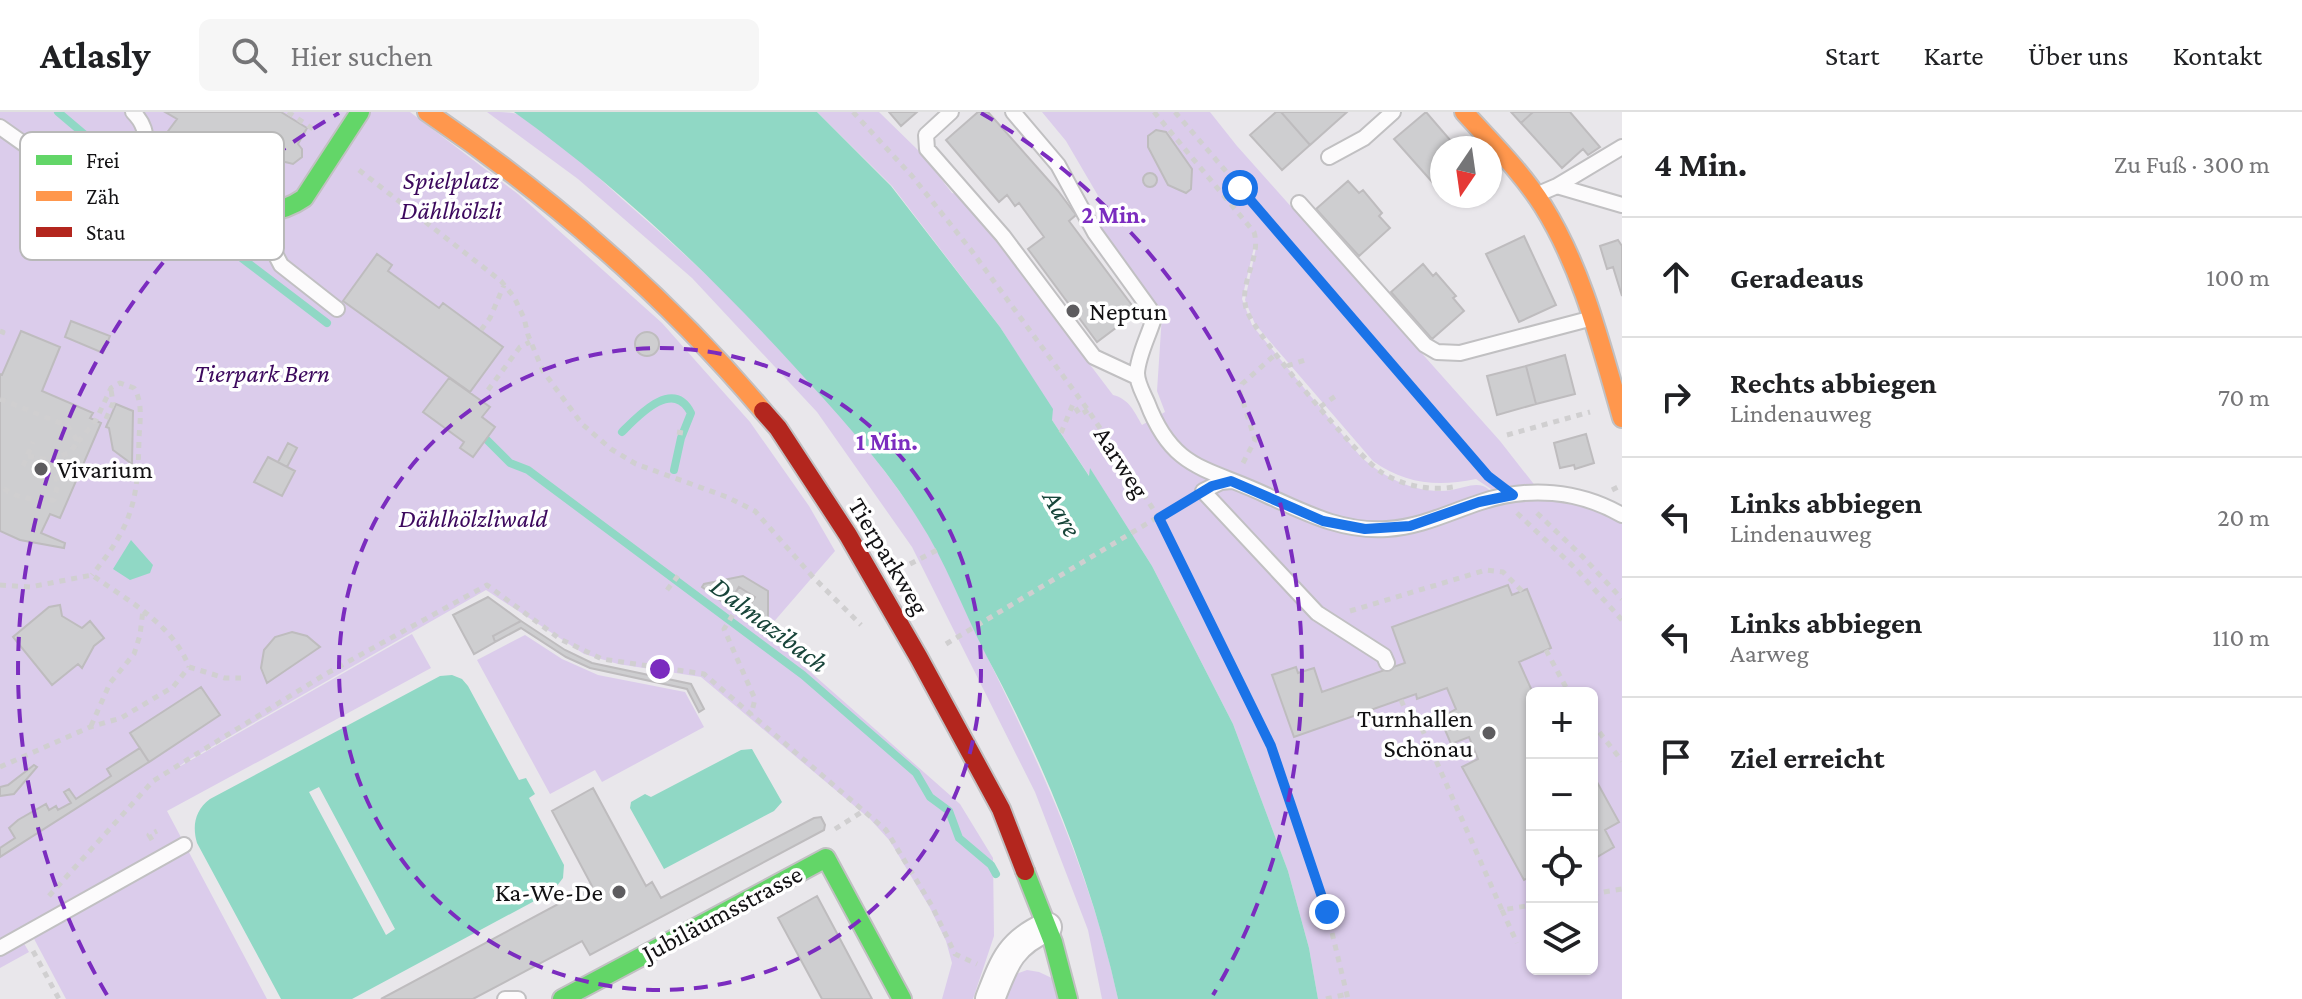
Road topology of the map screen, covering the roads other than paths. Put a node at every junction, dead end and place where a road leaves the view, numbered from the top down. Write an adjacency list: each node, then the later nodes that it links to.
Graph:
1 (133, 112): 9 (lane)
2 (360, 112): 17 (street)
3 (427, 112): 27 (street, Tierparkweg)
4 (951, 112): 21 (lane)
5 (1013, 112): 21 (lane)
6 (1393, 112): 12 (lane)
7 (1464, 112): 14 (street)
8 (0, 127): 10 (lane)
9 (145, 132)
10 (20, 141)
11 (1622, 147): 13 (lane)
12 (1329, 157)
13 (1557, 186): 14 (lane); 16 (lane)
14 (1535, 195): 20 (street)
15 (1299, 203): 20 (lane)
16 (1622, 205)
17 (284, 210)
18 (278, 260): 19 (lane)
19 (337, 309)
20 (1593, 318): 22 (street)
21 (1137, 377): 23 (lane)
22 (1622, 418)
23 (1231, 481): 24 (lane); 25 (lane)
24 (1622, 515)
25 (1387, 663)
26 (184, 845): 28 (lane)
27 (1047, 927): 33 (street); 34 (street, Tierparkweg)
28 (0, 948)
29 (505, 999): 30 (lane)
30 (518, 999)
31 (562, 999): 32 (street, Jubiläumsstrasse)
32 (902, 999)
33 (990, 999)
34 (1068, 999)

